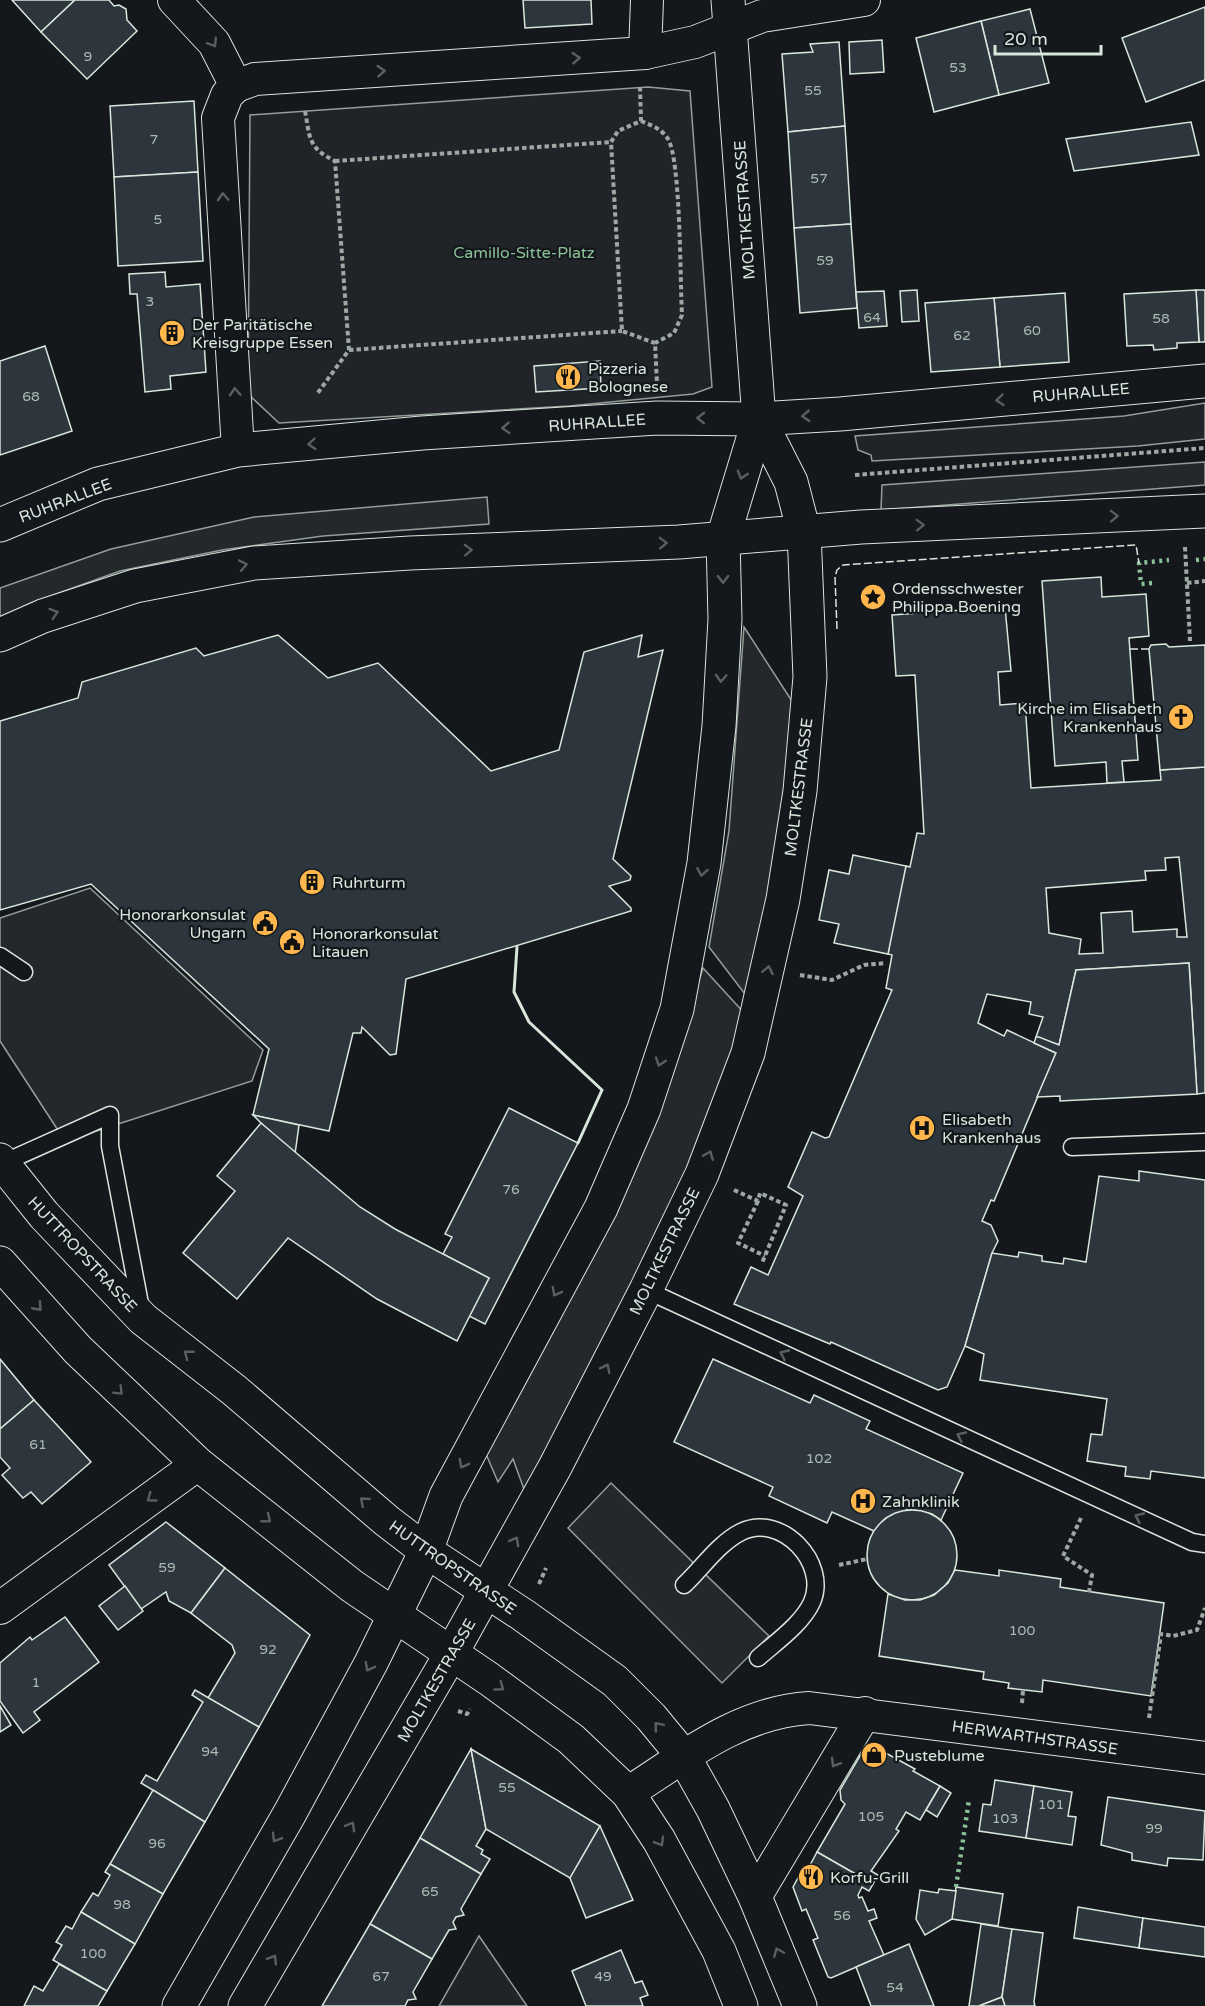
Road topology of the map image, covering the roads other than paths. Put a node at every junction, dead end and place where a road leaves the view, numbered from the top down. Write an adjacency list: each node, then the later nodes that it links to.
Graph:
1 (174, 0): 6 (street, one-way to 6)
2 (647, 0): 5 (street)
3 (864, 0): 4 (street)
4 (729, 15): 5 (street); 8 (main road, MOLTKESTRASSE)
5 (645, 53): 6 (street, one-way to 5)
6 (236, 86): 9 (street, one-way to 6)
7 (1205, 381): 8 (main road, RUHRALLEE, one-way to 8)
8 (759, 419): 9 (main road, RUHRALLEE, one-way to 9); 12 (main road, MOLTKESTRASSE); 13 (main road, MOLTKESTRASSE, one-way to 13)
9 (238, 450): 11 (main road, RUHRALLEE)
10 (1194, 512): 12 (main road, one-way to 10)
11 (0, 525)
12 (804, 532): 13 (main road); 21 (main road, MOLTKESTRASSE, one-way to 12)
13 (723, 538): 14 (main road, one-way to 13); 25 (main road, MOLTKESTRASSE, one-way to 25)
14 (0, 635)
15 (0, 956): 16 (lane)
16 (24, 972)
17 (1205, 1142): 18 (lane)
18 (1072, 1147)
19 (2, 1162): 22 (main road, HUTTROPSTRASSE); 22 (lane)
20 (0, 1263): 23 (main road, one-way to 23)
21 (646, 1290): 24 (lane, one-way to 21); 27 (main road, MOLTKESTRASSE, one-way to 21)
22 (143, 1319): 25 (main road, HUTTROPSTRASSE, one-way to 22)
23 (198, 1464): 28 (street, one-way to 28); 29 (main road, one-way to 29)
24 (1198, 1543)
25 (426, 1551): 27 (main road, HUTTROPSTRASSE); 29 (main road, MOLTKESTRASSE)
26 (684, 1585): 31 (lane)
27 (486, 1592): 30 (main road, MOLTKESTRASSE); 33 (main road, HUTTROPSTRASSE, one-way to 27)
28 (0, 1608)
29 (396, 1615): 30 (main road); 37 (main road, MOLTKESTRASSE, one-way to 37)
30 (451, 1654): 35 (main road, one-way to 35); 38 (main road, MOLTKESTRASSE, one-way to 30)
31 (758, 1658)
32 (865, 1713): 33 (street, HERWARTHSTRASSE); 34 (street, HERWARTHSTRASSE); 36 (street, one-way to 36)
33 (684, 1758): 35 (street, HERWARTHSTRASSE); 36 (main road, HUTTROPSTRASSE)
34 (1205, 1758)
35 (628, 1793): 39 (main road, one-way to 39)
36 (755, 1898): 40 (main road, HUTTROPSTRASSE, one-way to 36)
37 (179, 2006)
38 (245, 2006)
39 (741, 2006)
40 (800, 2006)

